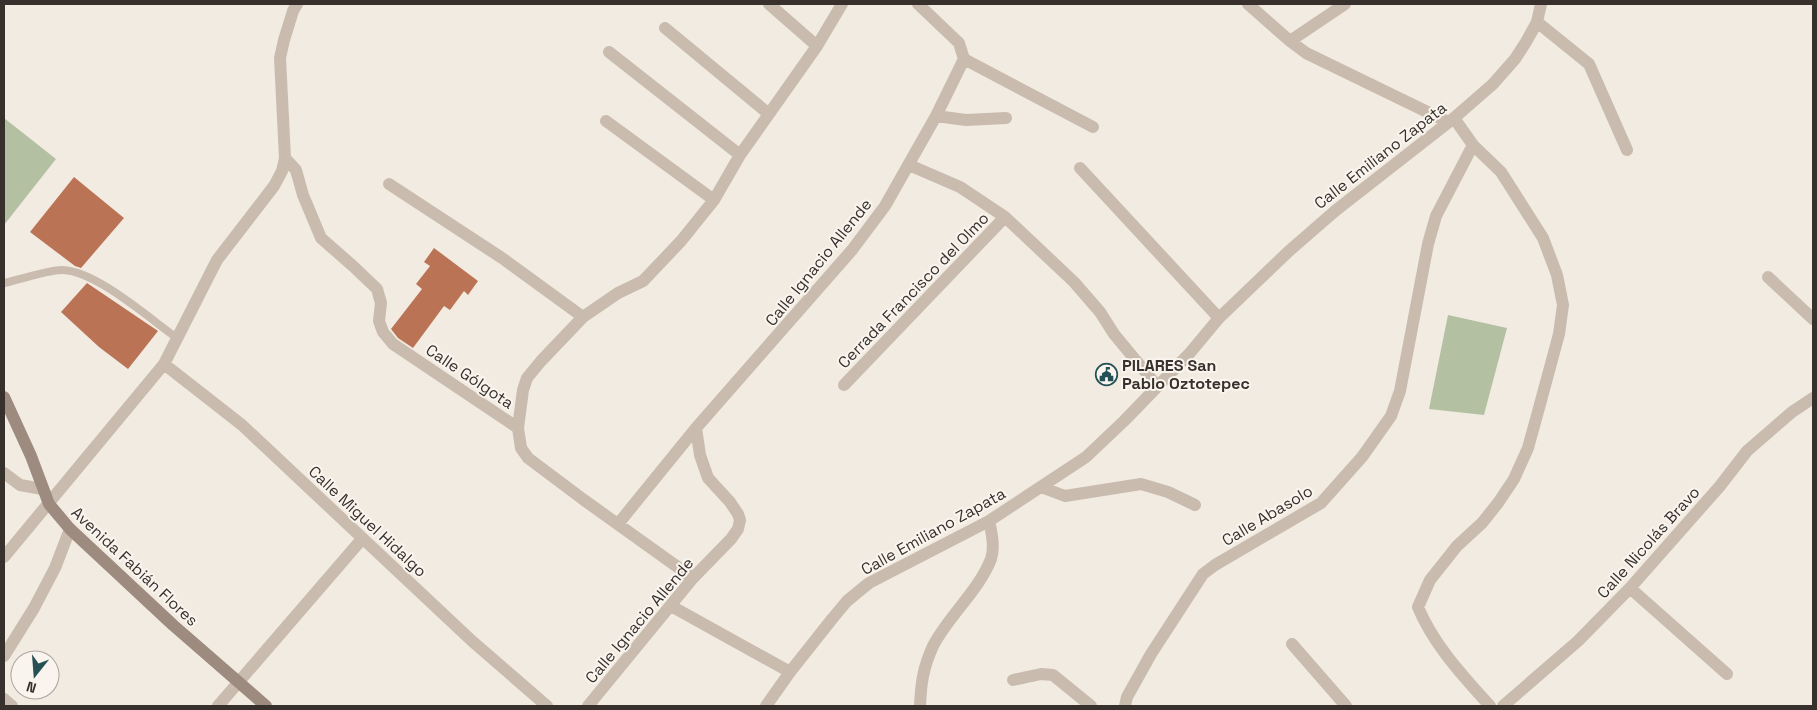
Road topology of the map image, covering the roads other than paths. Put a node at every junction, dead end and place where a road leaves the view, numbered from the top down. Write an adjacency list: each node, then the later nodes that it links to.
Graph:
1 (297, 4): 23 (street)
2 (769, 4): 11 (street)
3 (842, 4): 11 (street)
4 (918, 4): 13 (street)
5 (1248, 4): 10 (street)
6 (1345, 4): 10 (street)
7 (1541, 4): 8 (street, Calle Emiliano Zapata)
8 (1537, 22): 17 (street, Calle Emiliano Zapata); 21 (street)
9 (665, 28): 14 (street)
10 (1290, 41): 17 (street)
11 (817, 46): 14 (street)
12 (609, 52): 22 (street)
13 (964, 59): 15 (street, Calle Ignacio Allende); 19 (street)
14 (769, 114): 22 (street)
15 (936, 116): 16 (street); 24 (street, Calle Ignacio Allende)
16 (1006, 118)
17 (1451, 120): 20 (street); 32 (street, Calle Emiliano Zapata)
18 (606, 121): 27 (street)
19 (1093, 127)
20 (1473, 145): 70 (street, Calle Abasolo); 72 (street)
21 (1627, 150)
22 (740, 156): 27 (street)
23 (285, 158): 34 (street); 40 (street, Calle Gólgota)
24 (909, 165): 28 (street); 41 (street, Calle Ignacio Allende)
25 (1080, 168): 32 (street)
26 (389, 184): 31 (street)
27 (714, 200): 31 (street)
28 (1005, 217): 36 (street, Cerrada Francisco del Olmo); 37 (street)
29 (1768, 277): 33 (street)
30 (4, 283): 34 (lane)
31 (583, 317): 40 (street)
32 (1220, 318): 37 (street, Calle Emiliano Zapata)
33 (1813, 319)
34 (177, 338): 35 (street)
35 (164, 364): 45 (street); 50 (street, Calle Miguel Hidalgo)
36 (844, 385)
37 (1157, 386): 43 (street, Calle Emiliano Zapata)
38 (4, 397): 44 (main road, Avenida Fabián Flores)
39 (1813, 398): 53 (street, Calle Nicolás Bravo)
40 (518, 428): 48 (street, Calle Gólgota)
41 (696, 428): 48 (street, Calle Ignacio Allende); 52 (street, Calle Ignacio Allende)
42 (4, 473): 44 (street)
43 (1042, 487): 46 (street); 47 (street, Calle Emiliano Zapata)
44 (42, 489): 45 (main road, Avenida Fabián Flores)
45 (49, 504): 49 (main road, Avenida Fabián Flores); 51 (street)
46 (1195, 505)
47 (990, 521): 57 (street, Calle Emiliano Zapata); 68 (street)
48 (618, 524): 52 (street, Calle Gólgota)
49 (70, 530): 56 (street); 60 (main road, Avenida Fabián Flores)
50 (362, 539): 60 (street); 65 (street, Calle Miguel Hidalgo)
51 (4, 557)
52 (693, 578): 54 (street, Calle Ignacio Allende)
53 (1630, 588): 58 (street); 73 (street, Calle Nicolás Bravo)
54 (671, 606): 57 (street); 66 (street, Calle Ignacio Allende)
55 (1292, 644): 71 (street)
56 (4, 656)
57 (790, 672): 67 (street, Calle Emiliano Zapata)
58 (1727, 674)
59 (1012, 680): 69 (street)
60 (238, 682): 63 (street); 64 (main road, Avenida Fabián Flores)
61 (4, 699): 62 (street)
62 (12, 706)
63 (218, 706)
64 (266, 706)
65 (547, 706)
66 (588, 706)
67 (766, 706)
68 (920, 706)
69 (1091, 706)
70 (1125, 706)
71 (1346, 706)
72 (1490, 706)
73 (1503, 706)

